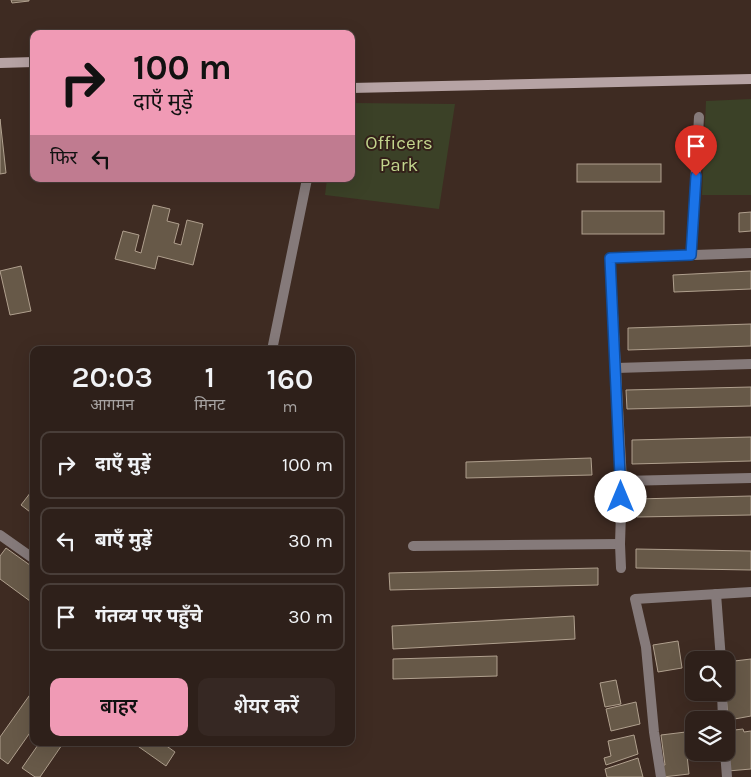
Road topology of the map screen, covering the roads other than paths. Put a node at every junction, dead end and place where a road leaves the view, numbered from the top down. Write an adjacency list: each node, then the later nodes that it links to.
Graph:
1 (30, 62): 2 (street)
2 (0, 63)
3 (751, 79): 4 (street)
4 (355, 88)
5 (699, 116): 8 (street)
6 (305, 182): 9 (street)
7 (751, 253): 8 (street)
8 (691, 255): 11 (street)
9 (273, 346)
10 (751, 364): 11 (street)
11 (616, 368): 13 (street)
12 (751, 478): 13 (street)
13 (622, 482): 15 (street)
14 (0, 535): 17 (street)
15 (620, 544): 16 (street); 18 (street)
16 (414, 546)
17 (30, 556)
18 (621, 568)
19 (751, 592): 20 (street)
20 (716, 594): 21 (street); 23 (street)
21 (720, 651)
22 (726, 761): 24 (street)
23 (661, 777)
24 (727, 777)

